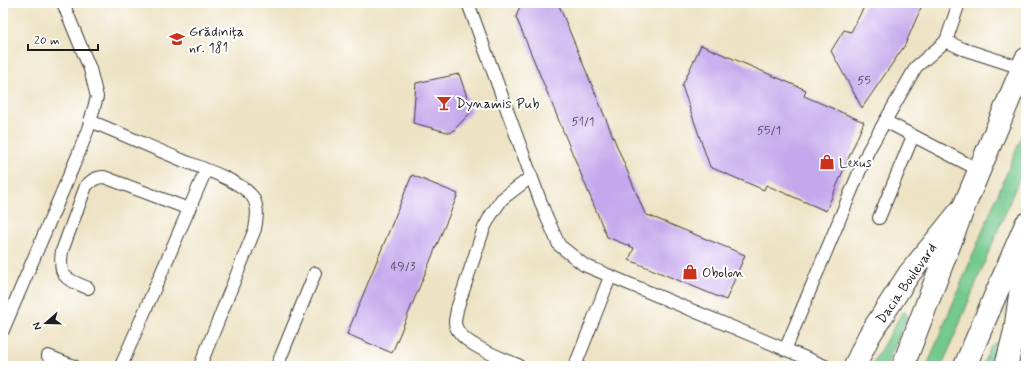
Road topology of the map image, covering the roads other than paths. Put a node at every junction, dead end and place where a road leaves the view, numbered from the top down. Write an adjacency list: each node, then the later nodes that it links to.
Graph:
1 (63, 3): 6 (lane)
2 (468, 3): 11 (lane)
3 (959, 3): 4 (lane)
4 (946, 41): 5 (lane); 7 (lane)
5 (1024, 64): 10 (main road, Dacia Boulevard)
6 (90, 121): 9 (lane); 20 (lane)
7 (885, 121): 8 (lane); 21 (lane)
8 (913, 136): 10 (lane); 14 (lane)
9 (206, 170): 13 (lane); 26 (lane)
10 (979, 170): 12 (main road, Dacia Boulevard)
11 (531, 177): 18 (lane); 23 (lane)
12 (965, 204): 30 (main road, Dacia Boulevard); 31 (main road, Dacia Boulevard)
13 (189, 209): 19 (lane); 25 (lane)
14 (879, 218)
15 (1026, 224): 32 (main road)
16 (1026, 251): 33 (main road)
17 (315, 273): 27 (lane)
18 (610, 278): 21 (lane); 28 (lane)
19 (88, 288)
20 (3, 330)
21 (785, 350): 29 (lane)
22 (48, 356): 24 (lane)
23 (518, 365)
24 (74, 366)
25 (121, 366)
26 (200, 366)
27 (278, 366)
28 (575, 366)
29 (825, 366)
30 (855, 366)
31 (903, 366)
32 (965, 366)
33 (1006, 366)

